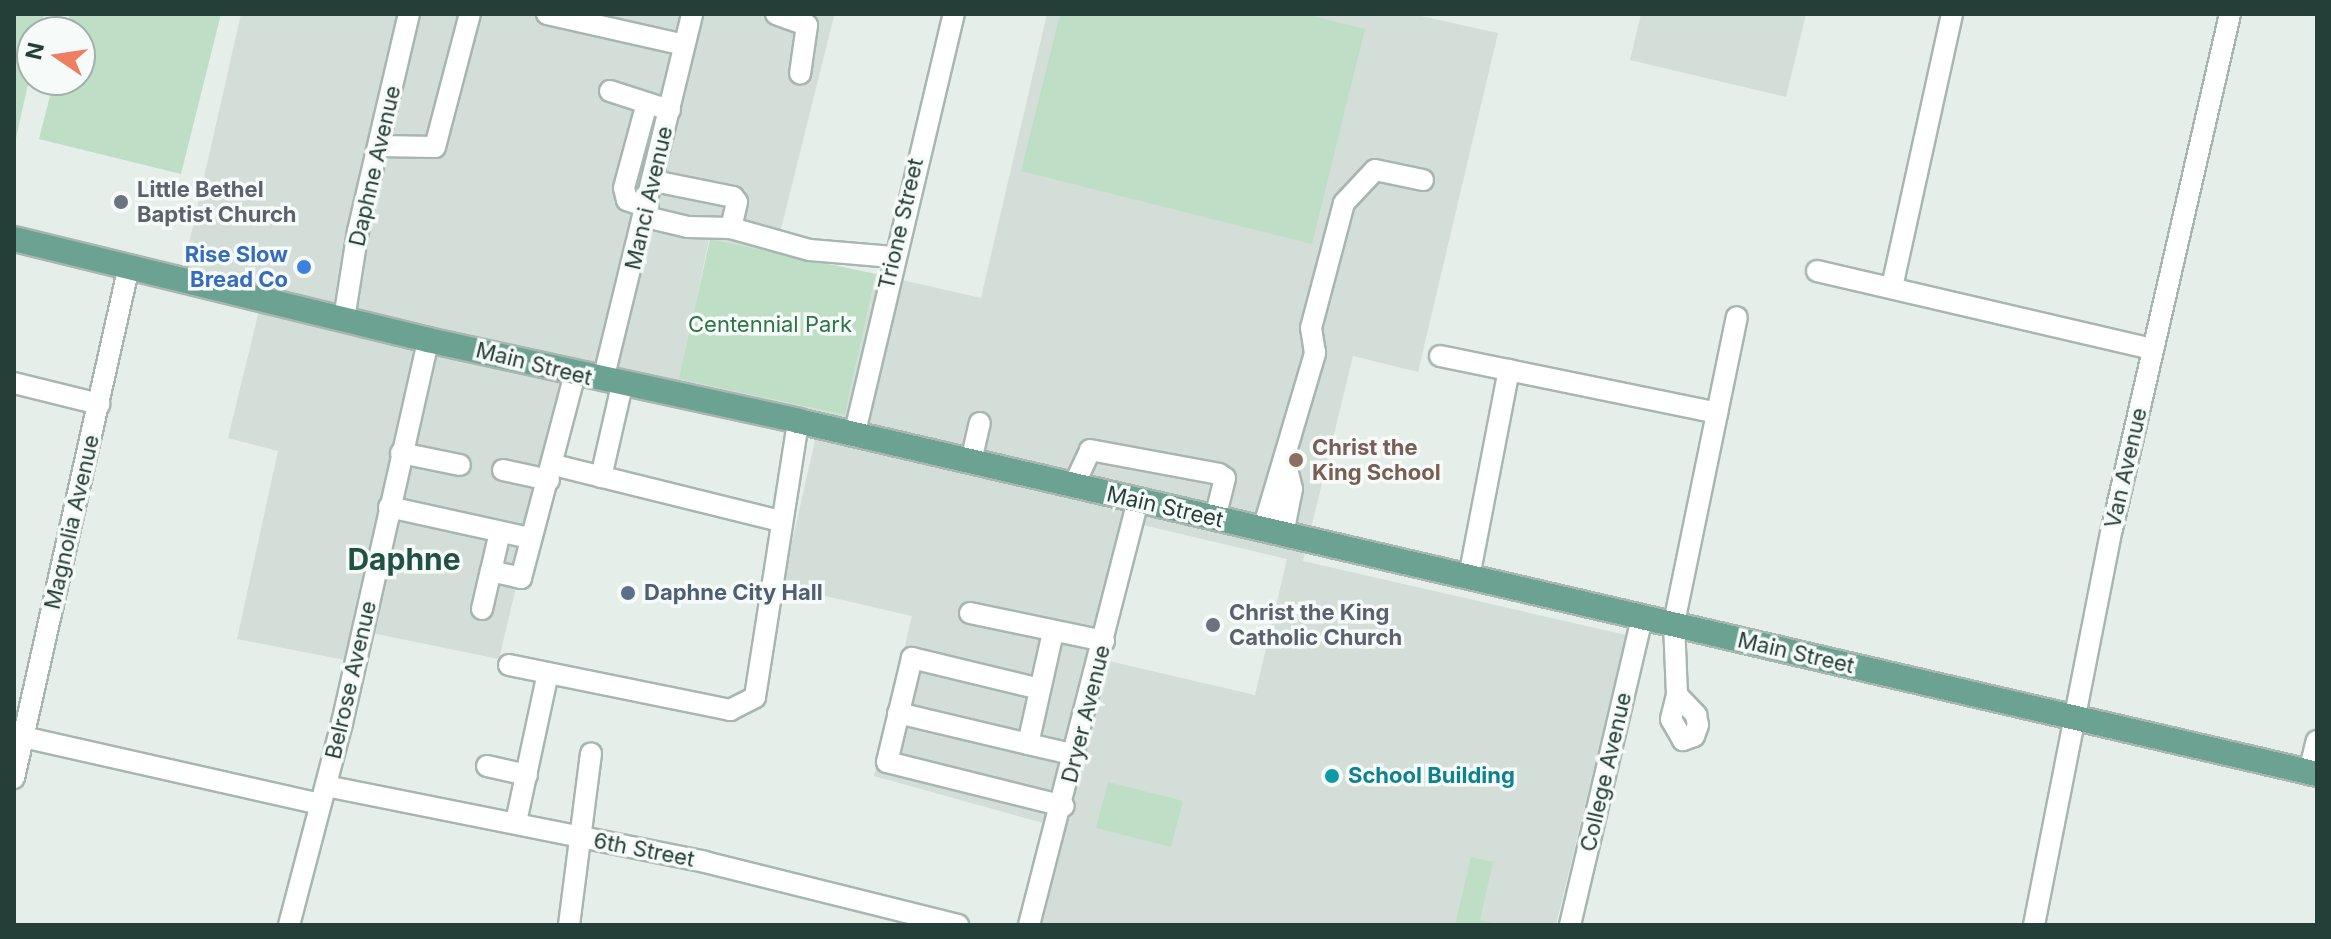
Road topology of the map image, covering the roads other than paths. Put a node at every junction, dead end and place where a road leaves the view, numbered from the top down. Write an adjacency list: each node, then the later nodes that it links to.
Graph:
1 (409, 14): 14 (street, Daphne Avenue)
2 (470, 14): 14 (street)
3 (547, 14): 9 (street)
4 (692, 14): 9 (street, Manci Avenue)
5 (776, 14): 10 (street)
6 (954, 14): 20 (street, Trione Street)
7 (1952, 14): 23 (street)
8 (2230, 14): 27 (street, Van Avenue)
9 (685, 45): 13 (street, Manci Avenue)
10 (800, 74)
11 (610, 91): 12 (street)
12 (647, 103): 13 (street); 17 (street)
13 (670, 110): 16 (street, Manci Avenue)
14 (379, 146): 25 (street, Daphne Avenue)
15 (1423, 180): 50 (street)
16 (654, 181): 17 (street, Manci Avenue); 18 (street)
17 (647, 212): 18 (street); 31 (street, Manci Avenue)
18 (731, 228): 20 (street)
19 (14, 239): 21 (main road, Main Street)
20 (893, 257): 37 (street, Trione Street)
21 (129, 266): 25 (main road, Main Street); 33 (street, Magnolia Avenue)
22 (1817, 271): 23 (street)
23 (1892, 287): 27 (street)
24 (1737, 317): 34 (street)
25 (344, 319): 26 (main road, Main Street)
26 (428, 340): 30 (main road, Main Street); 38 (street, Belrose Avenue)
27 (2153, 349): 65 (street, Van Avenue)
28 (1440, 356): 29 (street)
29 (1509, 370): 34 (street); 53 (street)
30 (575, 373): 31 (main road, Main Street); 42 (street)
31 (612, 382): 35 (main road, Main Street); 43 (street, Manci Avenue)
32 (14, 383): 33 (street)
33 (99, 404): 66 (street, Magnolia Avenue)
34 (1717, 413): 57 (street)
35 (798, 421): 37 (main road, Main Street); 48 (street)
36 (980, 423): 39 (street)
37 (854, 436): 39 (main road, Main Street)
38 (401, 453): 40 (street); 46 (street, Belrose Avenue)
39 (971, 461): 44 (main road, Main Street)
40 (460, 465)
41 (503, 470): 42 (street)
42 (551, 472): 43 (street); 51 (street)
43 (601, 477): 48 (street)
44 (1074, 485): 45 (main road, Main Street); 47 (street)
45 (1138, 502): 47 (main road, Main Street); 59 (street, Dryer Avenue)
46 (389, 507): 49 (street); 75 (street, Belrose Avenue)
47 (1215, 518): 50 (main road, Main Street)
48 (780, 521): 61 (street)
49 (500, 532): 51 (street); 52 (street)
50 (1273, 532): 53 (main road, Main Street)
51 (530, 538): 52 (street)
52 (491, 571): 54 (street)
53 (1469, 577): 56 (main road, Main Street)
54 (482, 609)
55 (970, 613): 58 (street)
56 (1642, 619): 57 (main road, Main Street); 83 (street, College Avenue)
57 (1674, 623): 63 (street); 65 (main road, Main Street)
58 (1053, 632): 59 (street); 62 (street)
59 (1104, 641): 70 (street, Dryer Avenue)
60 (509, 665): 61 (street)
61 (548, 673): 73 (street)
62 (1040, 689): 64 (street); 68 (street)
63 (1677, 695)
64 (898, 713): 68 (street); 76 (street)
65 (2076, 719): 72 (main road, Main Street); 84 (street, Van Avenue)
66 (19, 736): 74 (street, Magnolia Avenue); 75 (street, 6th Street)
67 (2317, 741): 72 (street)
68 (1028, 744): 70 (street)
69 (591, 753): 78 (street)
70 (1076, 755): 76 (street, Dryer Avenue)
71 (487, 766): 73 (street)
72 (2313, 773)
73 (527, 775): 77 (street)
74 (14, 778)
75 (323, 795): 77 (street, 6th Street); 79 (street, Belrose Avenue)
76 (1064, 806): 82 (street, Dryer Avenue)
77 (516, 822): 78 (street, 6th Street)
78 (583, 838): 80 (street); 81 (street, 6th Street)
79 (289, 925)
80 (569, 925)
81 (958, 925)
82 (1029, 925)
83 (1570, 925)
84 (2034, 925)

